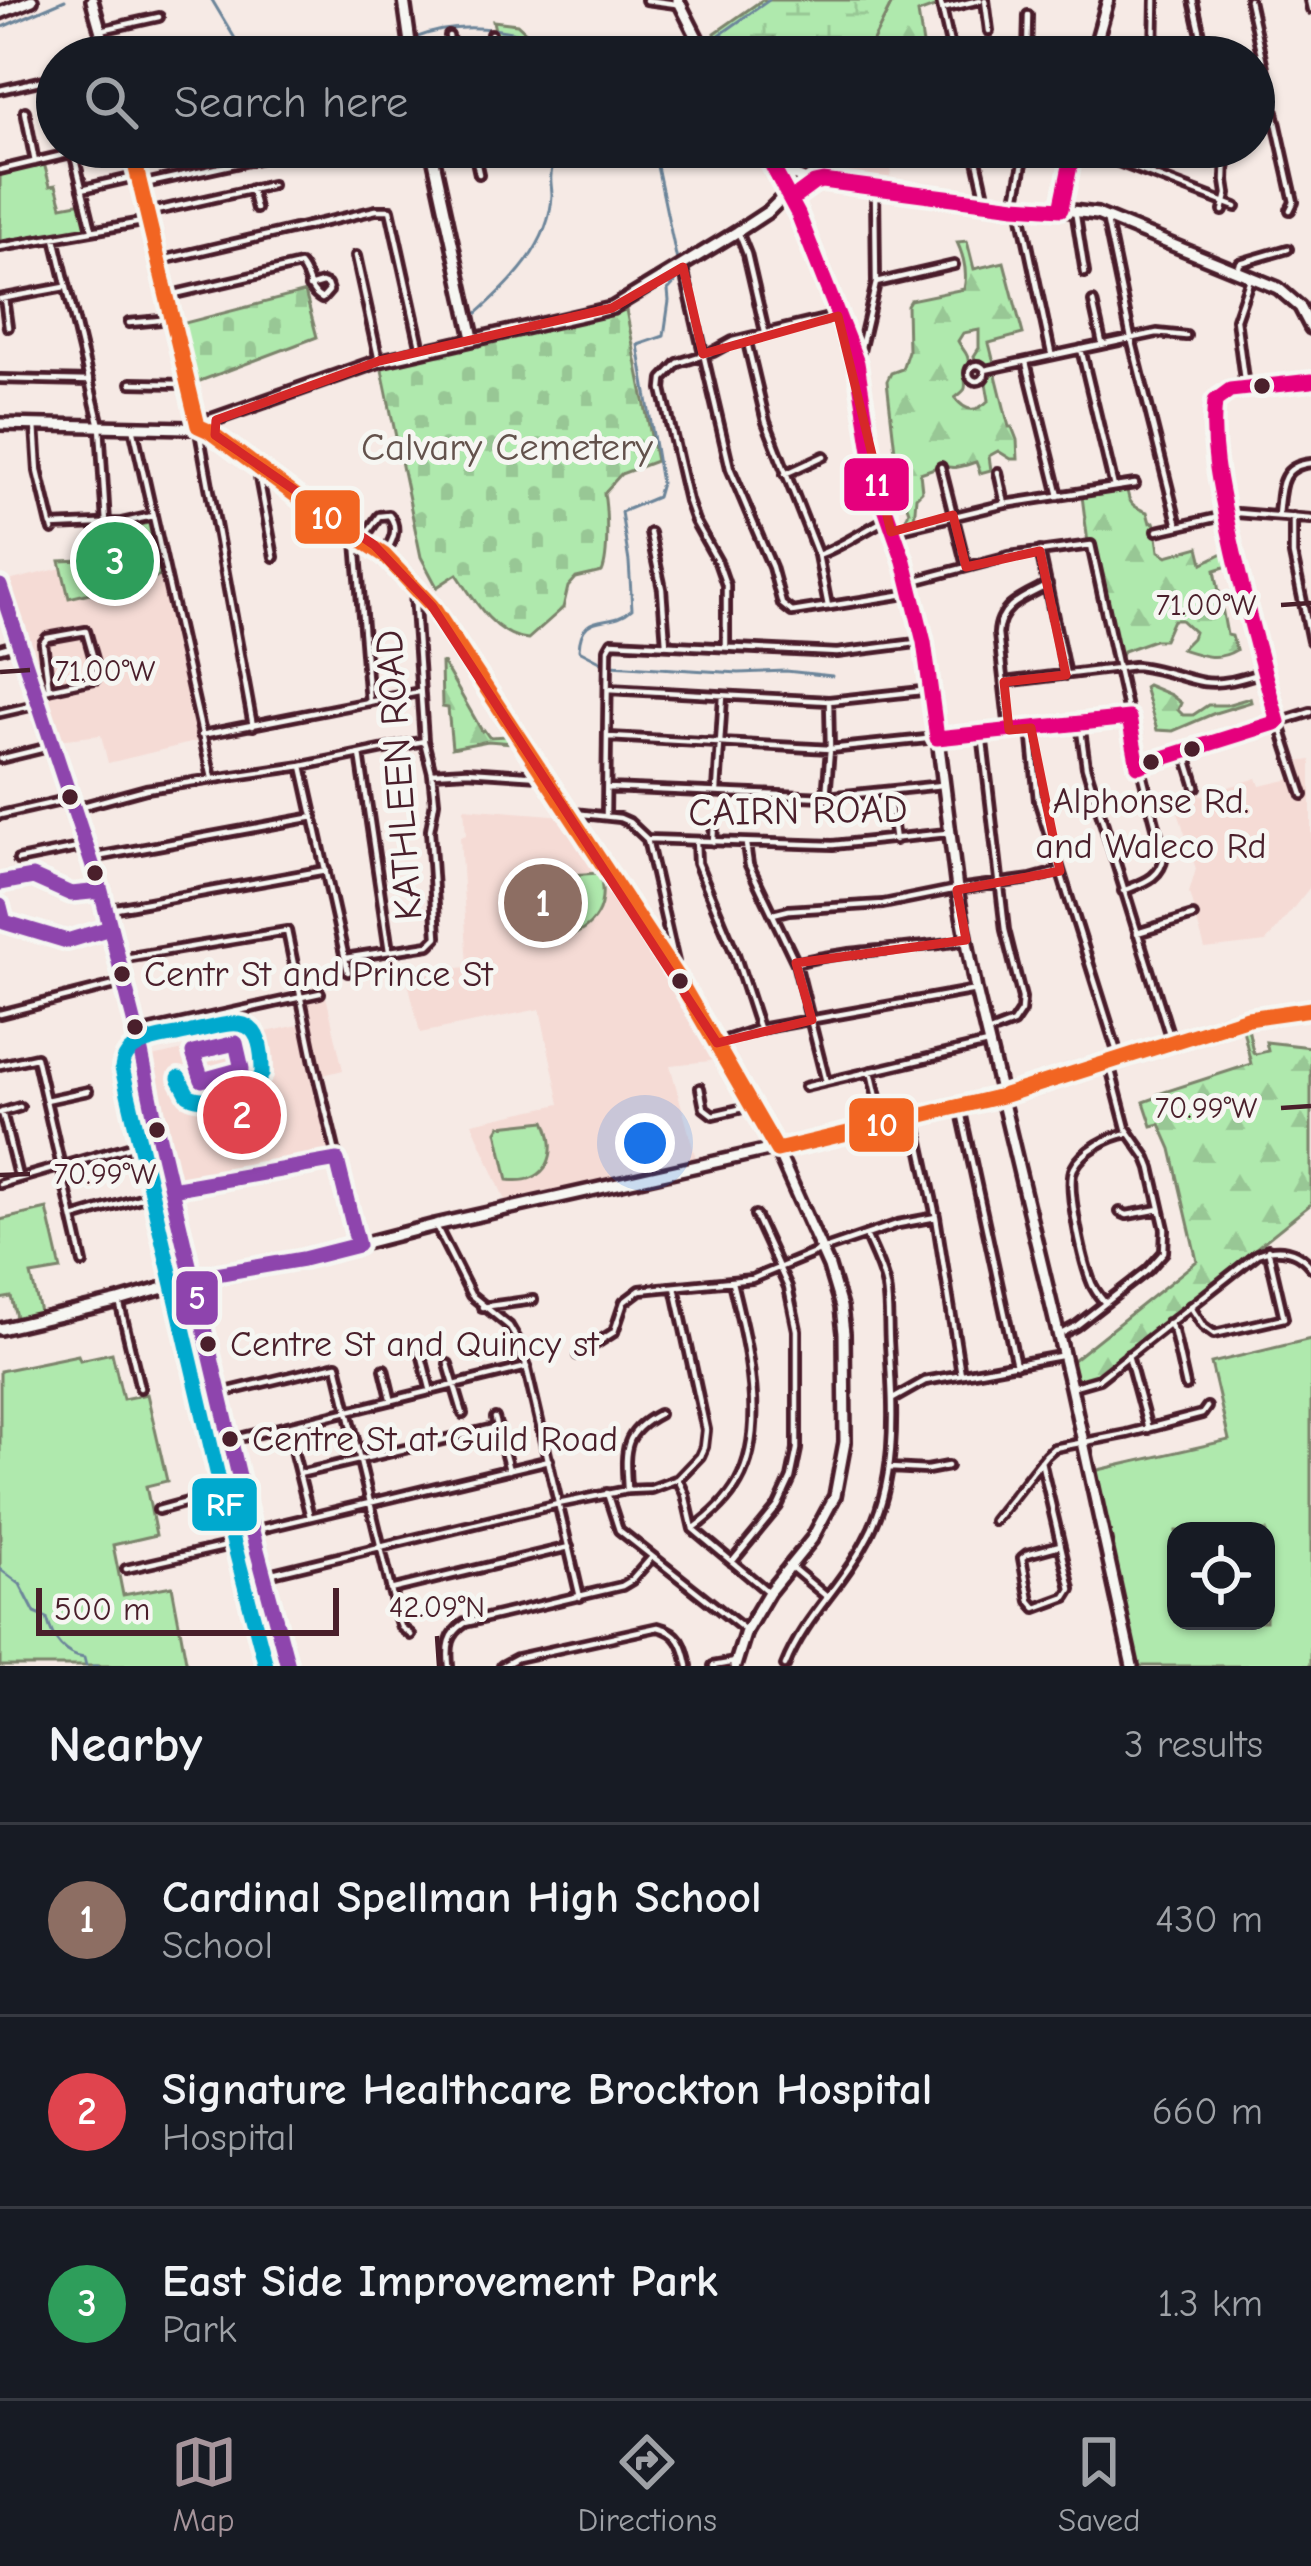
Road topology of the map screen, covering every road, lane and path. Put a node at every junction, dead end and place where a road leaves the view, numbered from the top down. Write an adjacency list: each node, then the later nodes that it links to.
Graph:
1 (32, 0): 15 (main road)
2 (92, 0): 18 (main road)
3 (404, 0): 21 (main road)
4 (646, 0): 12 (street)
5 (940, 0): 13 (street)
6 (983, 0): 13 (street); 19 (street)
7 (1108, 0): 25 (main road)
8 (1156, 0): 26 (street)
9 (1193, 0): 27 (street)
10 (1249, 0): 28 (street)
11 (1309, 0): 14 (street)
12 (679, 2): 22 (main road)
13 (942, 9): 23 (street)
14 (1311, 10)
15 (0, 13)
16 (1028, 16): 24 (street)
17 (159, 17): 18 (street)
18 (101, 31): 20 (main road)
19 (989, 31)
20 (102, 36)
21 (409, 36)
22 (696, 36)
23 (948, 36)
24 (1028, 36)
25 (1095, 36)
26 (1155, 36)
27 (1201, 36)
28 (1257, 36)
29 (36, 83): 30 (street)
30 (0, 90)
31 (25, 111): 33 (street)
32 (1275, 117): 62 (street)
33 (35, 162): 46 (street)
34 (77, 168): 52 (street)
35 (136, 168): 48 (main road)
36 (205, 168): 48 (street)
37 (436, 168): 91 (main road)
38 (478, 168): 47 (street)
39 (773, 168): 54 (main road)
40 (780, 168): 49 (main road)
41 (979, 168): 55 (street)
42 (1023, 168): 56 (street)
43 (1072, 168): 60 (main road)
44 (1128, 168): 57 (street)
45 (1224, 168): 57 (street)
46 (0, 170)
47 (479, 174)
48 (139, 181): 52 (street); 63 (main road)
49 (814, 183): 51 (main road); 54 (main road)
50 (272, 185): 53 (street)
51 (875, 188): 55 (main road); 77 (street)
52 (82, 189): 65 (street)
53 (251, 189): 59 (street); 63 (street)
54 (789, 197): 66 (main road); 84 (main road)
55 (986, 202): 56 (main road)
56 (1017, 206): 60 (main road); 98 (street)
57 (1223, 207): 58 (street)
58 (1236, 208)
59 (256, 209)
60 (1061, 209): 61 (main road)
61 (1075, 210): 64 (main road); 75 (street)
62 (1290, 210)
63 (148, 217): 65 (street); 71 (main road)
64 (1106, 217): 74 (main road); 93 (street)
65 (92, 231): 67 (street)
66 (737, 232): 73 (main road); 89 (street)
67 (55, 238): 68 (street); 78 (street)
68 (0, 247)
69 (1288, 249): 74 (street)
70 (356, 256): 99 (street)
71 (158, 261): 80 (main road); 96 (street)
72 (954, 265): 77 (street)
73 (682, 268): 91 (main road); 97 (street)
74 (1238, 271): 76 (main road)
75 (1085, 273)
76 (1251, 275): 83 (main road); 108 (street)
77 (876, 283): 101 (street)
78 (66, 287): 81 (street); 104 (street)
79 (310, 287): 80 (street)
80 (166, 296): 85 (main road)
81 (2, 298): 87 (street)
82 (1093, 302): 94 (street)
83 (1308, 315): 88 (main road)
84 (838, 316): 89 (street); 101 (main road)
85 (171, 319): 86 (street); 107 (main road)
86 (129, 322)
87 (8, 328)
88 (1311, 328)
89 (765, 332): 92 (street)
90 (1186, 336): 93 (street)
91 (473, 338): 96 (main road)
92 (746, 338): 97 (street); 121 (street)
93 (1131, 338): 94 (street); 134 (street)
94 (1102, 344): 95 (street)
95 (1081, 349): 98 (street); 123 (street)
96 (421, 350): 99 (main road)
97 (703, 355): 149 (street); 154 (street)
98 (1052, 356): 100 (street)
99 (379, 361): 109 (main road)
100 (1025, 361): 102 (street); 124 (street)
101 (857, 363): 131 (main road)
102 (986, 370)
103 (0, 379): 104 (street)
104 (90, 381): 112 (street)
105 (1311, 382): 108 (street)
106 (131, 383): 107 (street)
107 (187, 384): 113 (main road)
108 (1245, 388): 126 (street)
109 (216, 420): 113 (main road); 115 (main road)
110 (0, 424): 111 (main road)
111 (35, 425): 112 (main road); 133 (street)
112 (100, 426): 114 (main road); 133 (street)
113 (198, 426): 114 (main road); 115 (main road); 173 (street)
114 (134, 427): 129 (street)
115 (215, 435): 118 (main road)
116 (824, 456): 121 (street)
117 (1311, 463): 128 (street)
118 (257, 467): 138 (main road); 142 (street)
119 (941, 467): 127 (street)
120 (998, 472): 125 (street)
121 (785, 474): 141 (street)
122 (1135, 484): 123 (street)
123 (1114, 487): 124 (street)
124 (1059, 496): 125 (street)
125 (1005, 504): 127 (street)
126 (1226, 514): 128 (street); 134 (street); 157 (street)
127 (953, 515): 135 (street); 143 (street)
128 (1278, 515): 130 (street)
129 (152, 516): 133 (street); 177 (street)
130 (1293, 517): 132 (street); 150 (street)
131 (887, 519): 135 (main road); 141 (street)
132 (1311, 519)
133 (106, 523)
134 (1178, 526): 136 (street)
135 (893, 531): 147 (main road)
136 (1157, 531)
137 (650, 532): 153 (street)
138 (359, 537): 140 (main road); 140 (street); 167 (street)
139 (1040, 551): 143 (street); 145 (street); 156 (street)
140 (384, 555): 144 (main road)
141 (818, 555): 149 (street)
142 (274, 557)
143 (966, 567): 147 (street)
144 (414, 584): 163 (street, KATHLEEN ROAD); 190 (main road)
145 (1048, 585): 158 (street); 159 (street)
146 (0, 586): 148 (main road)
147 (911, 587): 149 (street); 151 (main road)
148 (2, 603): 152 (main road)
149 (828, 606)
150 (1311, 641)
151 (924, 642): 154 (street); 162 (main road)
152 (18, 644): 155 (street); 165 (main road)
153 (666, 644): 154 (street); 161 (street)
154 (726, 647)
155 (0, 649)
156 (1120, 669): 157 (street); 158 (street); 170 (street)
157 (1264, 672): 171 (street)
158 (1066, 675): 159 (street)
159 (1004, 682): 175 (street)
160 (49, 689): 160 (street); 165 (street)
161 (608, 689): 164 (street); 178 (street)
162 (932, 690): 166 (street); 179 (main road)
163 (419, 692): 167 (street); 180 (street, KATHLEEN ROAD)
164 (723, 695): 166 (street); 181 (street)
165 (36, 698): 169 (street); 182 (main road)
166 (830, 701): 183 (street)
167 (369, 702): 173 (street)
168 (1311, 712): 171 (street)
169 (0, 713)
170 (1129, 718): 172 (street); 188 (street)
171 (1278, 722): 184 (street); 197 (street)
172 (1080, 723): 174 (street); 217 (street)
173 (253, 726): 177 (street)
174 (1031, 728): 175 (street); 214 (street)
175 (1010, 730): 176 (street)
176 (982, 733): 179 (street); 215 (street)
177 (201, 735): 191 (street)
178 (608, 737): 181 (street); 194 (street)
179 (937, 738): 183 (street); 192 (main road)
180 (424, 741): 185 (street); 189 (street, KATHLEEN ROAD)
181 (720, 743): 183 (street); 195 (street)
182 (53, 746): 186 (street); 199 (main road)
183 (830, 749): 198 (street)
184 (1185, 752): 188 (street); 193 (street)
185 (360, 754): 187 (street); 223 (street)
186 (0, 759)
187 (302, 766): 191 (street); 203 (street)
188 (1138, 766): 217 (street)
189 (432, 773): 190 (street); 223 (street, KATHLEEN ROAD)
190 (544, 776): 200 (main road)
191 (212, 778): 199 (street)
192 (943, 785): 196 (street); 205 (main road)
193 (1196, 787)
194 (607, 788): 195 (street); 202 (street)
195 (716, 791): 198 (street)
196 (888, 792): 198 (street); 207 (street)
197 (1303, 795)
198 (826, 797)
199 (72, 804): 201 (street); 211 (main road)
200 (568, 812): 202 (street); 227 (main road)
201 (0, 815)
202 (606, 815): 206 (street)
203 (314, 817): 211 (street); 213 (street)
204 (715, 824): 209 (street)
205 (949, 833): 207 (street, CAIRN ROAD); 216 (main road)
206 (647, 839): 208 (street, CAIRN ROAD); 227 (street)
207 (895, 840): 210 (street, CAIRN ROAD)
208 (696, 842): 209 (street, CAIRN ROAD); 236 (street)
209 (713, 842): 210 (street, CAIRN ROAD)
210 (746, 844): 219 (street)
211 (90, 851): 212 (street); 218 (main road)
212 (18, 860)
213 (326, 871): 218 (street); 224 (street)
214 (1060, 871): 215 (street); 241 (street)
215 (1000, 884): 216 (street); 238 (street)
216 (956, 890): 219 (street); 222 (main road)
217 (1123, 891): 221 (street)
218 (106, 910): 225 (main road)
219 (773, 914): 226 (street)
220 (1193, 916): 221 (street)
221 (1137, 933): 240 (street)
222 (966, 940): 226 (street); 230 (main road)
223 (390, 952): 224 (street, KATHLEEN ROAD)
224 (345, 958): 228 (street)
225 (118, 959): 229 (main road); 232 (street)
226 (796, 964): 235 (street)
227 (672, 970): 239 (main road)
228 (348, 972)
229 (124, 983): 234 (street); 237 (main road)
230 (976, 990): 235 (street); 238 (main road)
231 (320, 993): 232 (street)
232 (300, 998): 237 (street); 259 (street)
233 (1311, 1009): 240 (main road)
234 (0, 1014)
235 (812, 1021): 236 (street); 244 (street)
236 (759, 1029): 239 (street)
237 (136, 1033): 257 (main road)
238 (987, 1038): 243 (street); 248 (main road)
239 (717, 1043): 250 (main road)
240 (1172, 1043): 241 (main road)
241 (1114, 1061): 248 (main road); 256 (street)
242 (0, 1065): 249 (street)
243 (871, 1071): 244 (street); 255 (street)
244 (826, 1082): 245 (street)
245 (806, 1087)
246 (700, 1088): 250 (street)
247 (88, 1091): 249 (street)
248 (1001, 1096): 252 (main road); 287 (main road)
249 (46, 1100): 260 (street)
250 (752, 1106): 258 (main road)
251 (20, 1107): 253 (street)
252 (960, 1107): 254 (main road); 293 (street)
253 (1, 1112): 261 (street)
254 (915, 1118): 255 (main road); 267 (street)
255 (884, 1125): 258 (main road)
256 (1129, 1133): 264 (street); 282 (street)
257 (159, 1138): 260 (street); 263 (main road)
258 (777, 1150): 269 (main road); 272 (main road)
259 (337, 1160): 263 (street); 271 (street)
260 (62, 1166): 261 (street); 268 (street)
261 (19, 1178): 262 (street)
262 (0, 1184)
263 (171, 1189): 268 (street); 277 (main road)
264 (1160, 1209): 265 (street); 282 (street)
265 (1120, 1212)
266 (755, 1215): 276 (street)
267 (936, 1217): 270 (street); 296 (street)
268 (73, 1218): 274 (street)
269 (435, 1225): 271 (main road); 284 (street)
270 (866, 1235): 272 (street); 303 (street)
271 (358, 1245): 277 (main road)
272 (822, 1250): 276 (street); 338 (main road)
273 (1268, 1250): 275 (street); 283 (street); 283 (street)
274 (83, 1263)
275 (1311, 1267)
276 (780, 1268): 278 (street); 337 (street)
277 (193, 1278): 281 (main road); 302 (main road)
278 (732, 1282): 279 (street); 331 (street)
279 (675, 1287): 289 (street); 322 (street)
280 (533, 1300): 284 (street)
281 (119, 1301): 286 (main road); 300 (street)
282 (1105, 1303): 287 (street)
283 (1190, 1306): 285 (street)
284 (482, 1307): 294 (street)
285 (1168, 1324): 291 (street); 298 (street)
286 (0, 1329)
287 (1059, 1335): 290 (main road)
288 (421, 1353): 301 (street)
289 (578, 1355)
290 (1063, 1355): 293 (street); 299 (main road)
291 (1128, 1355): 299 (street); 312 (street)
292 (448, 1364): 297 (street)
293 (1016, 1365): 296 (street)
294 (527, 1367): 297 (street); 316 (street)
295 (384, 1369): 304 (street)
296 (961, 1374): 303 (street)
297 (453, 1385): 301 (street); 307 (street)
298 (1186, 1386)
299 (1071, 1387): 314 (main road)
300 (140, 1388)
301 (430, 1390): 304 (street)
302 (220, 1393): 306 (street); 313 (main road)
303 (893, 1399): 319 (street)
304 (392, 1400): 306 (street)
305 (1207, 1407): 312 (street)
306 (349, 1410): 310 (street); 315 (street)
307 (463, 1414)
308 (659, 1414): 324 (street)
309 (496, 1418): 311 (street)
310 (287, 1426): 313 (street); 321 (street)
311 (498, 1427): 315 (street); 320 (street)
312 (1148, 1429): 314 (street)
313 (230, 1440): 323 (main road)
314 (1083, 1441): 317 (street); 354 (main road)
315 (360, 1459): 321 (street); 326 (street)
316 (549, 1460): 320 (street); 327 (street)
317 (1041, 1461): 330 (street); 333 (street)
318 (948, 1466): 319 (street)
319 (890, 1468): 344 (street)
320 (509, 1470): 326 (street)
321 (299, 1474): 329 (street)
322 (678, 1479): 324 (street); 331 (street)
323 (242, 1487): 328 (street); 332 (main road)
324 (626, 1490): 325 (street)
325 (607, 1493): 327 (street); 336 (street)
326 (370, 1503): 329 (street); 334 (street)
327 (558, 1504): 334 (street); 335 (street)
328 (158, 1510)
329 (310, 1517): 332 (street)
330 (994, 1521)
331 (694, 1529): 337 (street)
332 (253, 1535): 339 (street); 340 (main road)
333 (1060, 1545): 333 (street)
334 (380, 1547): 340 (street); 341 (street)
335 (568, 1547): 341 (street); 343 (street)
336 (652, 1557): 343 (street); 345 (street)
337 (732, 1562): 342 (street)
338 (790, 1566): 342 (main road); 344 (street)
339 (126, 1569)
340 (264, 1575): 348 (main road)
341 (390, 1590): 346 (street)
342 (769, 1592): 345 (main road)
343 (580, 1597): 349 (street)
344 (827, 1597): 353 (street)
345 (746, 1631): 347 (main road)
346 (411, 1634)
347 (735, 1664): 352 (street)
348 (288, 1666)
349 (448, 1666)
350 (502, 1666): 351 (street)
351 (688, 1666)
352 (713, 1666)
353 (785, 1666)
354 (1132, 1666)

